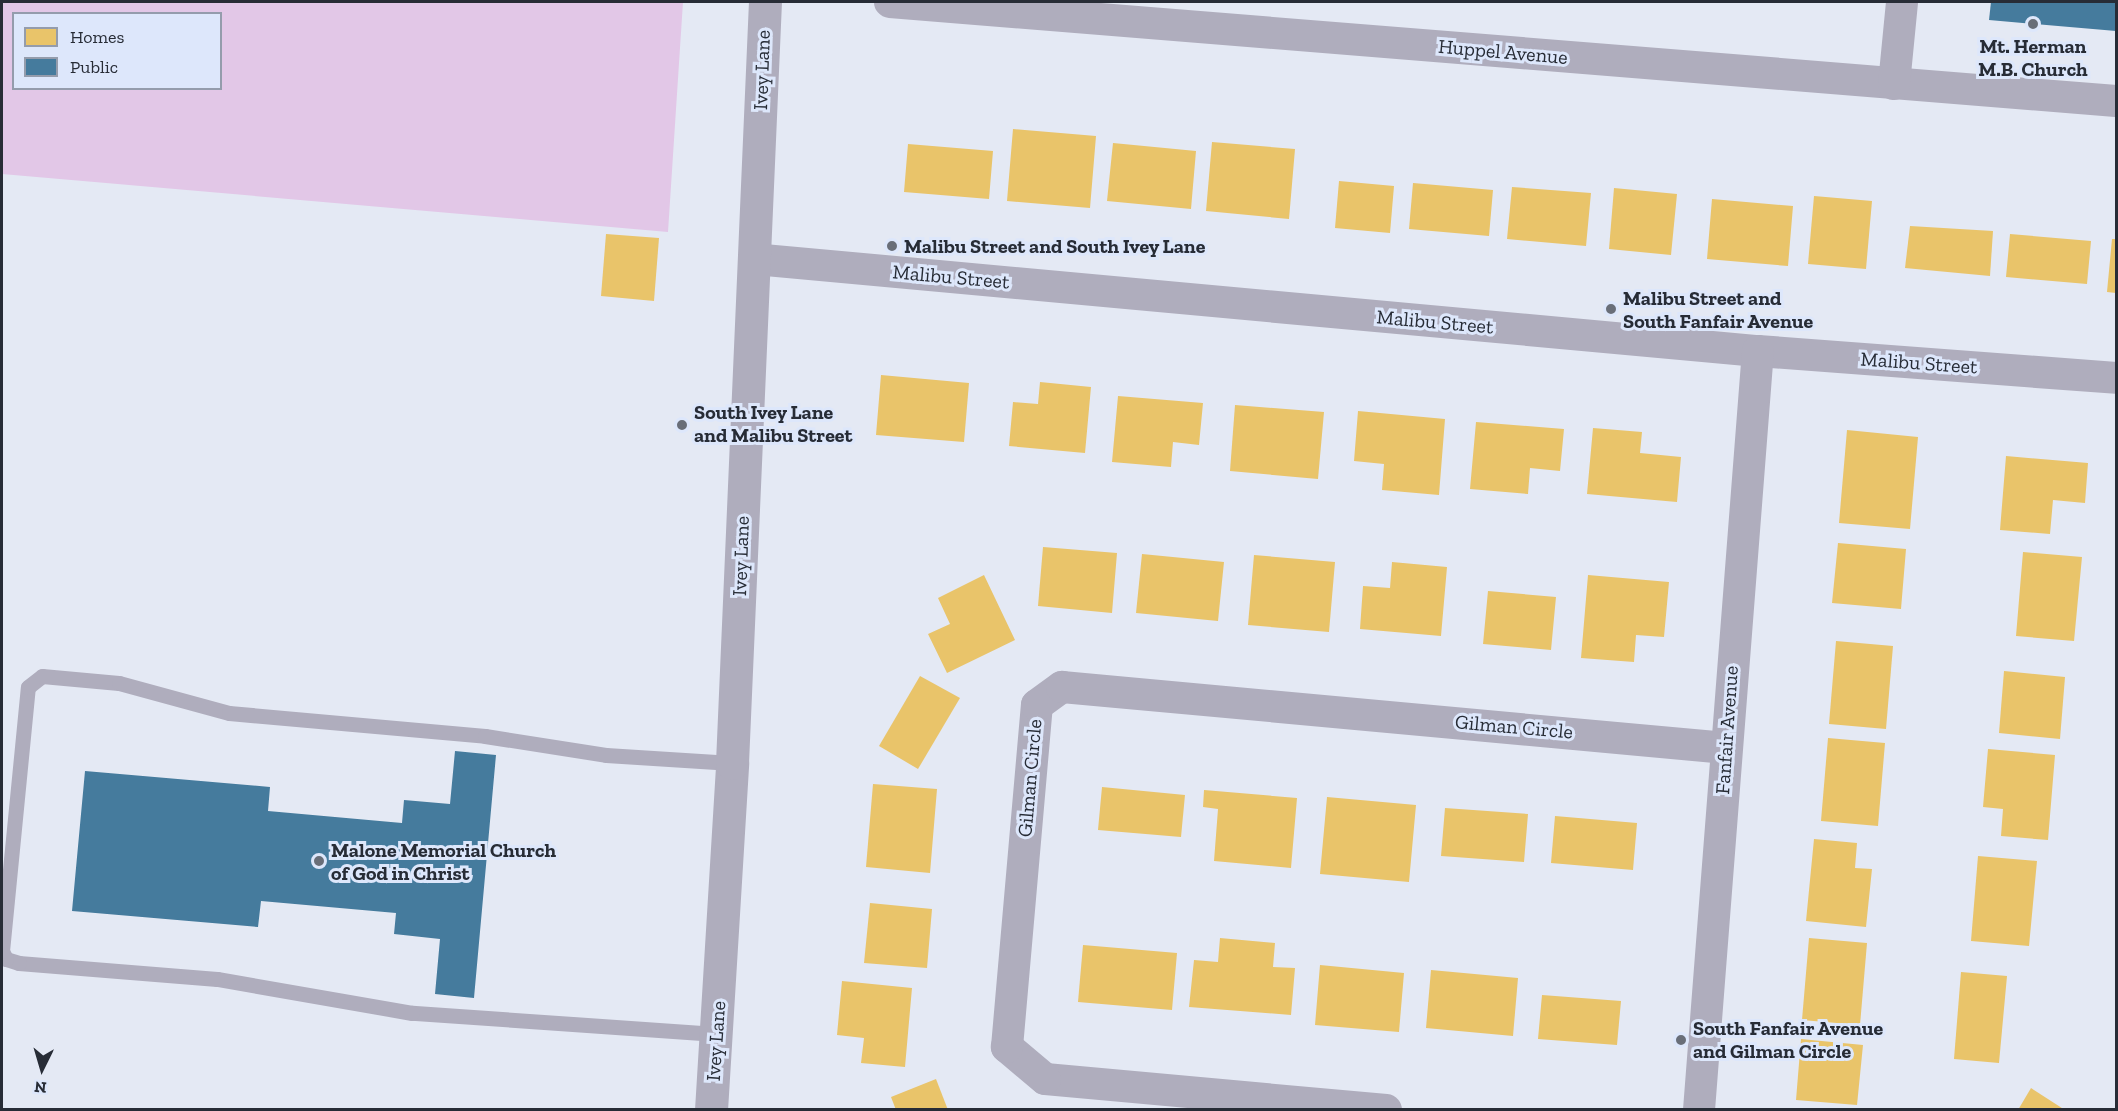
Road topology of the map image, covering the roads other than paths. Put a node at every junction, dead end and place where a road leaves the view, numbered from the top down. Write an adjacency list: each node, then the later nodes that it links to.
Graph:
1 (765, 2): 6 (street, Ivey Lane)
2 (890, 2): 4 (street, Huppel Avenue)
3 (1902, 2): 4 (street)
4 (1894, 84): 5 (street, Huppel Avenue)
5 (2116, 101)
6 (754, 259): 7 (street, Malibu Street); 10 (street, Ivey Lane)
7 (1758, 351): 8 (street, Malibu Street); 9 (street, Fanfair Avenue)
8 (2116, 378)
9 (1726, 748): 13 (street, Gilman Circle); 14 (street, Fanfair Avenue)
10 (732, 763): 11 (street, Ivey Lane); 11 (lane)
11 (716, 1034): 12 (street, Ivey Lane)
12 (711, 1110)
13 (1386, 1110)
14 (1699, 1110)

